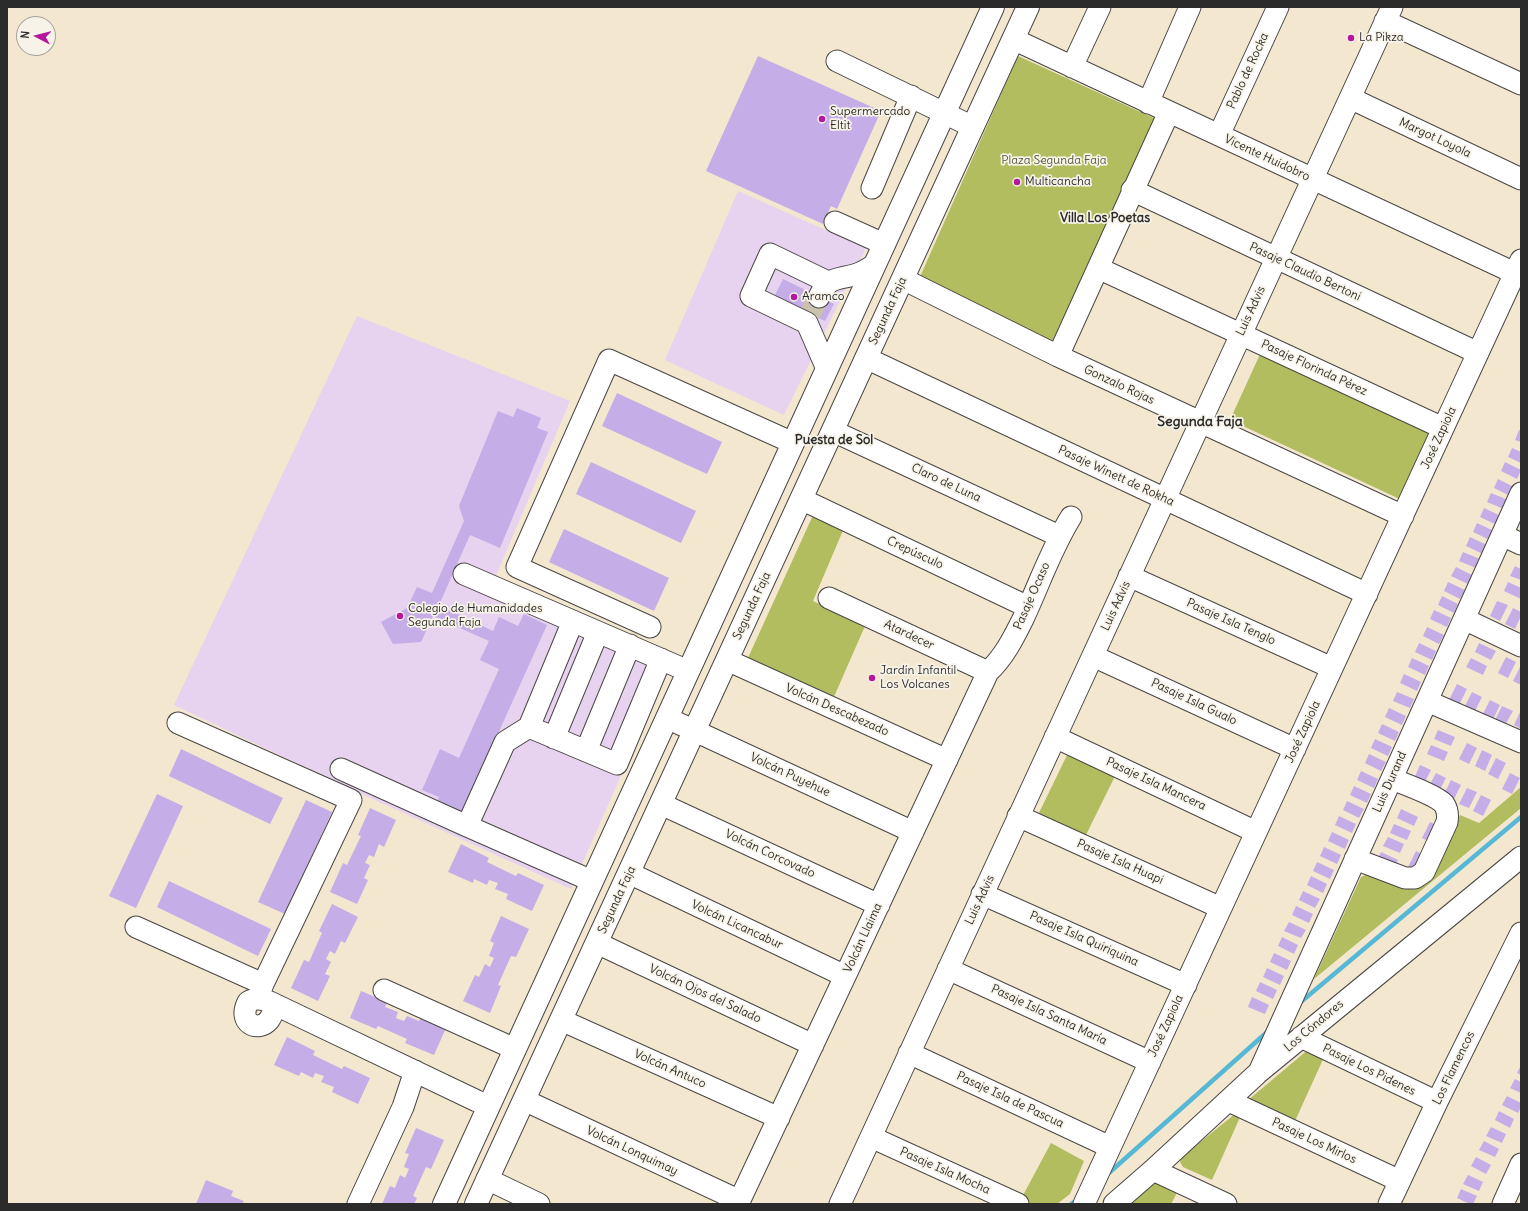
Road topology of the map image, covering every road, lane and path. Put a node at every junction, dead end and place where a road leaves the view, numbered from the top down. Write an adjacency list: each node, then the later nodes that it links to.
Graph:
1 (993, 7): 15 (main road)
2 (1028, 7): 7 (main road, Segunda Faja)
3 (1100, 7): 9 (street)
4 (1190, 7): 13 (street)
5 (1278, 7): 17 (street, Pablo de Rocka)
6 (1388, 14): 10 (street); 12 (street, Luis Advis)
7 (1013, 39): 9 (street, Vicente Huidobro); 16 (main road, Segunda Faja)
8 (837, 61): 11 (street)
9 (1072, 67): 13 (street, Vicente Huidobro)
10 (1521, 84)
11 (911, 96): 15 (street); 20 (street)
12 (1350, 98): 18 (street, Margot Loyola); 19 (street, Luis Advis)
13 (1148, 103): 14 (street, Vicente Huidobro)
14 (1169, 112): 17 (street, Vicente Huidobro); 21 (street)
15 (944, 113): 16 (street); 23 (main road)
16 (972, 127): 28 (main road, Segunda Faja)
17 (1219, 135): 19 (street, Vicente Huidobro)
18 (1521, 178)
19 (1312, 179): 24 (street, Luis Advis); 27 (street, Vicente Huidobro)
20 (872, 188)
21 (1132, 190): 24 (street, Pasaje Claudio Bertoni); 26 (street)
22 (835, 222): 23 (street)
23 (884, 244): 25 (main road)
24 (1276, 258): 29 (street, Luis Advis); 30 (street, Pasaje Claudio Bertoni)
25 (874, 265): 33 (main road); 33 (street)
26 (1098, 268): 29 (street, Pasaje Florinda Pérez); 31 (street)
27 (1519, 270): 30 (street, José Zapiola)
28 (903, 279): 31 (street, Gonzalo Rojas); 32 (main road, Segunda Faja)
29 (1241, 334): 34 (street, Luis Advis); 35 (street, Pasaje Florinda Pérez)
30 (1478, 353): 35 (street, José Zapiola)
31 (1058, 356): 34 (street, Gonzalo Rojas)
32 (866, 358): 36 (main road, Segunda Faja); 40 (street, Pasaje Winett de Rokha)
33 (827, 369): 61 (main road)
34 (1200, 422): 40 (street, Luis Advis); 41 (street, Gonzalo Rojas)
35 (1443, 428): 41 (street, José Zapiola)
36 (833, 431): 39 (main road, Segunda Faja); 44 (street, Claro de Luna)
37 (782, 438): 53 (street)
38 (1521, 493): 43 (street, Luis Durand)
39 (801, 499): 50 (street, Crepúsculo); 59 (main road, Segunda Faja)
40 (1165, 499): 47 (street, Luis Advis); 48 (street, Pasaje Winett de Rokha)
41 (1403, 516): 48 (street, José Zapiola)
42 (1071, 517): 44 (street, Pasaje Ocaso)
43 (1502, 535): 45 (street); 51 (street, Luis Durand)
44 (1059, 536): 50 (street, Pasaje Ocaso)
45 (1521, 544)
46 (464, 574): 52 (street)
47 (1129, 576): 57 (street, Luis Advis); 60 (street, Pasaje Isla Tenglo)
48 (1367, 594): 60 (street, José Zapiola)
49 (830, 598): 62 (street, Atardecer)
50 (1028, 607): 62 (street, Pasaje Ocaso)
51 (1464, 619): 56 (street); 63 (street, Luis Durand)
52 (573, 621): 54 (street); 66 (street)
53 (650, 627)
54 (598, 632): 55 (street); 69 (street)
55 (630, 645): 58 (street); 72 (street)
56 (1521, 646)
57 (1093, 656): 68 (street, Luis Advis); 71 (street, Pasaje Isla Gualo)
58 (661, 659): 61 (street); 72 (street)
59 (727, 660): 67 (main road, Segunda Faja); 73 (street, Volcán Descabezado)
60 (1332, 668): 71 (street, José Zapiola)
61 (688, 671): 64 (main road)
62 (988, 672): 73 (street, Volcán Llaima)
63 (1427, 701): 70 (street); 75 (street, Luis Durand)
64 (667, 718): 67 (street, Volcán Puyehue); 84 (main road)
65 (178, 724): 95 (street)
66 (529, 727): 69 (street); 78 (street)
67 (695, 731): 76 (main road, Segunda Faja); 79 (street, Volcán Puyehue)
68 (1055, 737): 77 (street, Luis Advis); 80 (street, Pasaje Isla Mancera)
69 (554, 738): 72 (street)
70 (1521, 742)
71 (1295, 749): 80 (street, José Zapiola)
72 (586, 751)
73 (947, 760): 79 (street, Volcán Llaima)
74 (341, 770): 78 (street)
75 (1392, 778): 82 (street, Luis Durand); 82 (street)
76 (662, 804): 83 (main road, Segunda Faja); 86 (street, Volcán Corcovado)
77 (1018, 816): 85 (street, Luis Advis); 87 (street, Pasaje Isla Huapi)
78 (467, 826): 84 (street)
79 (913, 832): 86 (street, Volcán Llaima)
80 (1256, 832): 87 (street, José Zapiola)
81 (1521, 857): 97 (street, Los Cóndores)
82 (1355, 859): 103 (street, Luis Durand)
83 (629, 874): 90 (main road, Segunda Faja); 92 (street, Volcán Licancabur)
84 (592, 881): 99 (main road)
85 (982, 894): 91 (street, Luis Advis); 93 (street, Pasaje Isla Quiriquina)
86 (879, 905): 92 (street, Volcán Llaima)
87 (1221, 908): 93 (street, José Zapiola)
88 (136, 927): 95 (street)
89 (1521, 933): 106 (street, Los Flamencos)
90 (597, 943): 96 (main road, Segunda Faja); 98 (street, Volcán Ojos del Salado)
91 (948, 969): 100 (street, Luis Advis); 101 (street, Pasaje Isla Santa María)
92 (845, 976): 98 (street, Volcán Llaima)
93 (1186, 985): 101 (street, José Zapiola)
94 (384, 990): 99 (street)
95 (266, 996): 102 (street)
96 (561, 1020): 104 (main road, Segunda Faja); 108 (street, Volcán Antuco)
97 (1301, 1037): 103 (street, Los Cóndores); 106 (street, Pasaje Los Pidenes)
98 (813, 1045): 108 (street, Volcán Llaima)
99 (515, 1049): 107 (main road)
100 (909, 1053): 109 (street, Luis Advis); 110 (street, Pasaje Isla de Pascua)
101 (1150, 1062): 110 (street, José Zapiola)
102 (414, 1071): 107 (street); 117 (street)
103 (1259, 1072): 105 (street, Los Cóndores)
104 (524, 1100): 113 (main road, Segunda Faja); 116 (street, Volcán Lonquimay)
105 (1229, 1101): 112 (street, Los Cóndores); 114 (street, Pasaje Los Mirlos)
106 (1437, 1102): 114 (street, Los Flamencos)
107 (489, 1106): 118 (main road)
108 (779, 1118): 116 (street, Volcán Llaima)
109 (871, 1137): 121 (street, Luis Advis); 122 (street, Pasaje Isla Mocha)
110 (1110, 1147): 123 (street, José Zapiola)
111 (1521, 1164): 127 (street)
112 (1153, 1170): 115 (street); 124 (street, Los Cóndores)
113 (487, 1179): 119 (main road, Segunda Faja); 120 (street)
114 (1400, 1181): 126 (street, Los Flamencos)
115 (1190, 1197): 125 (street)
116 (739, 1203)
117 (358, 1204)
118 (444, 1204)
119 (476, 1204)
120 (539, 1204)
121 (840, 1204)
122 (1018, 1204)
123 (1084, 1204)
124 (1114, 1204)
125 (1226, 1204)
126 (1389, 1204)
127 (1503, 1204)

